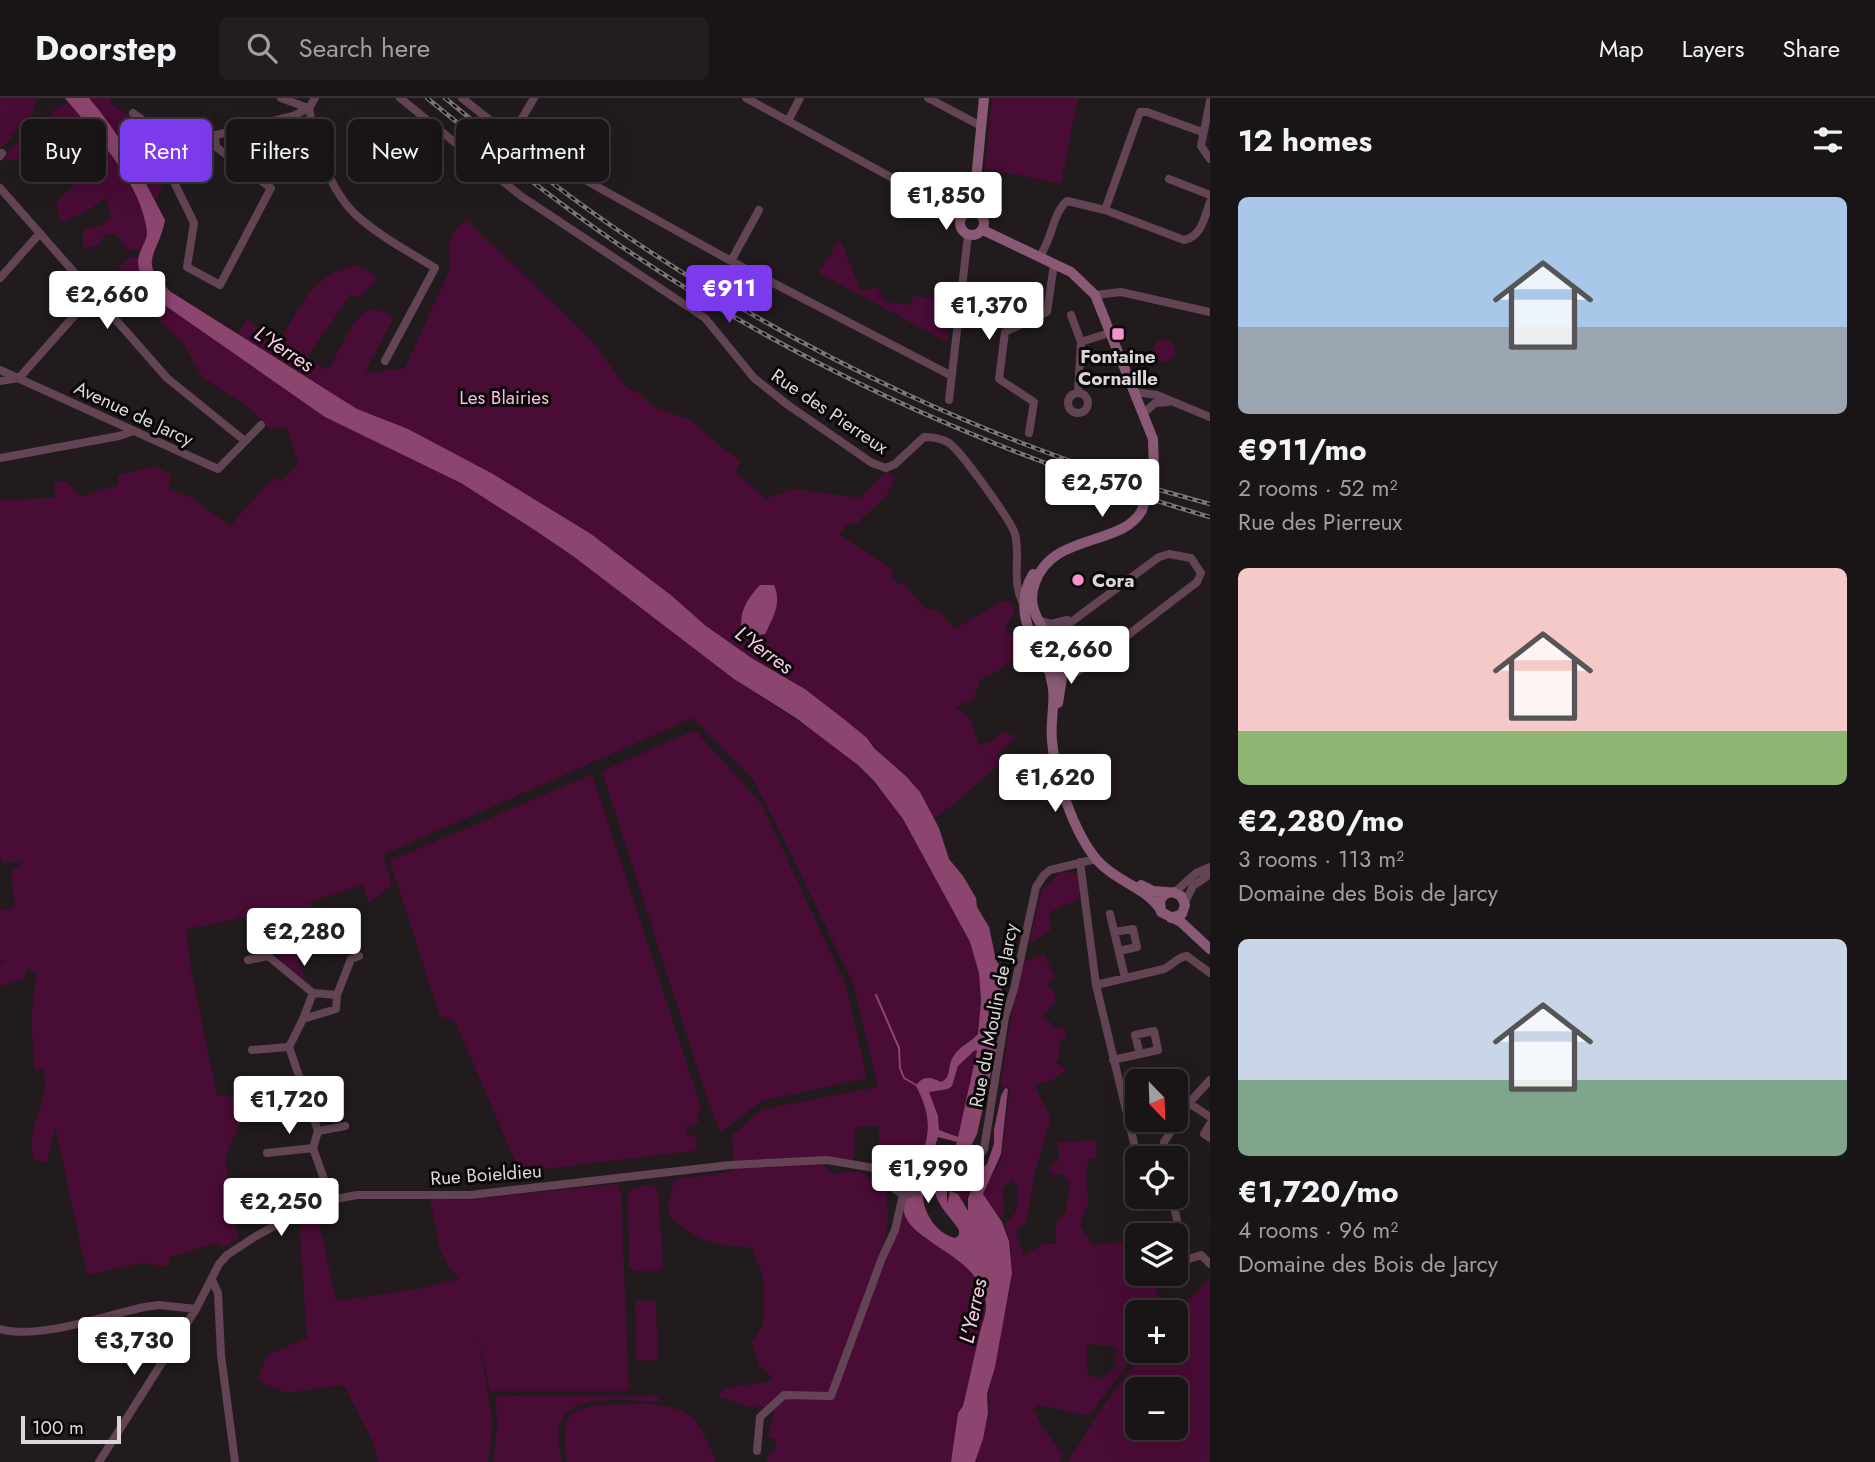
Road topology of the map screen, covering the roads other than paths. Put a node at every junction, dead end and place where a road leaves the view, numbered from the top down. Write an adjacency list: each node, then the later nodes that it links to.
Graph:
1 (281, 98): 11 (street)
2 (315, 98): 11 (street)
3 (400, 98): 65 (street, Rue des Pierreux)
4 (462, 98): 14 (street)
5 (534, 98): 15 (street)
6 (746, 98): 16 (street)
7 (800, 98): 16 (street)
8 (928, 98): 17 (street)
9 (984, 98): 17 (main road)
10 (1210, 101): 18 (street)
11 (309, 108): 19 (street); 47 (street)
12 (133, 113): 13 (street)
13 (141, 119)
14 (488, 119)
15 (522, 119)
16 (788, 121): 31 (street)
17 (981, 126): 29 (main road)
18 (1206, 127): 21 (street); 30 (street)
19 (215, 135): 20 (street); 23 (street)
20 (212, 136)
21 (1210, 159)
22 (1169, 178): 26 (street)
23 (174, 182)
24 (591, 182): 37 (street)
25 (0, 188): 34 (street)
26 (1210, 195)
27 (1210, 202): 32 (street)
28 (760, 210): 37 (street)
29 (973, 210): 31 (main road); 33 (main road)
30 (1105, 210): 32 (street); 36 (street)
31 (962, 216): 35 (main road)
32 (1207, 219)
33 (983, 230): 35 (main road); 36 (main road)
34 (40, 233): 39 (street); 41 (street)
35 (968, 235): 49 (street)
36 (1039, 257): 38 (main road)
37 (732, 261): 49 (street)
38 (1054, 264): 42 (main road); 61 (street)
39 (0, 278)
40 (106, 280): 41 (street)
41 (93, 293): 50 (street); 62 (street)
42 (1096, 295): 43 (street); 45 (main road)
43 (1210, 312)
44 (1070, 315): 46 (street)
45 (1112, 332): 46 (street); 52 (main road)
46 (1081, 342): 53 (street)
47 (385, 361)
48 (0, 370): 50 (street, Avenue de Jarcy)
49 (952, 376): 55 (street)
50 (19, 377): 51 (street); 60 (street, Avenue de Jarcy)
51 (0, 381)
52 (1135, 392): 54 (street); 57 (main road)
53 (1078, 393)
54 (1150, 393): 56 (street); 57 (street)
55 (949, 400)
56 (1181, 406): 57 (street); 58 (street)
57 (1147, 410): 64 (main road, bridge)
58 (1210, 417)
59 (261, 425): 62 (street)
60 (134, 431): 62 (street, Avenue de Jarcy); 63 (street)
61 (1029, 433)
62 (245, 441)
63 (0, 458)
64 (1078, 544): 66 (main road); 69 (main road)
65 (1018, 572): 66 (street); 67 (street)
66 (1032, 575): 67 (main road)
67 (1023, 603): 71 (main road)
68 (1073, 618): 69 (street); 70 (street); 73 (street)
69 (1039, 620): 70 (main road)
70 (1048, 639): 71 (main road); 73 (main road)
71 (1039, 651): 72 (main road)
72 (1050, 672): 73 (main road); 74 (main road)
73 (1063, 672): 79 (main road)
74 (1089, 850): 75 (main road); 76 (street)
75 (1096, 859): 76 (street, Rue du Moulin de Jarcy); 81 (main road)
76 (1080, 862): 92 (street); 110 (street, Rue du Moulin de Jarcy)
77 (1210, 867): 79 (street)
78 (1210, 874): 80 (street)
79 (1172, 892): 80 (main road); 81 (main road)
80 (1184, 906): 83 (main road); 85 (main road)
81 (1160, 909): 83 (main road)
82 (1110, 914): 84 (street)
83 (1171, 918): 86 (main road)
84 (1114, 932): 87 (street); 87 (street)
85 (1210, 941)
86 (1210, 949)
87 (1119, 951): 91 (street)
88 (359, 956): 94 (street)
89 (248, 960): 93 (street)
90 (1210, 972): 91 (street)
91 (1125, 978): 92 (street)
92 (1096, 985): 99 (street)
93 (313, 993): 94 (street); 95 (street)
94 (337, 995): 95 (street)
95 (303, 1019): 96 (street)
96 (289, 1047): 97 (street); 105 (street)
97 (252, 1050)
98 (1140, 1054): 99 (street)
99 (1113, 1060): 107 (street)
100 (1210, 1080): 101 (street)
101 (1189, 1103): 102 (street)
102 (1210, 1117)
103 (1210, 1125): 106 (street)
104 (345, 1126): 105 (street)
105 (318, 1131): 108 (street)
106 (1210, 1138)
107 (1134, 1143)
108 (313, 1148): 109 (street); 111 (street)
109 (267, 1153)
110 (903, 1195): 111 (street, Rue Boieldieu); 117 (street)
111 (331, 1199): 114 (street, Rue Boieldieu)
112 (1188, 1259): 113 (street)
113 (1210, 1264)
114 (212, 1280): 115 (street, Rue Boieldieu); 119 (street)
115 (196, 1309): 116 (street); 118 (street, Rue Boieldieu)
116 (0, 1329)
117 (757, 1451)
118 (99, 1462)
119 (235, 1462)

